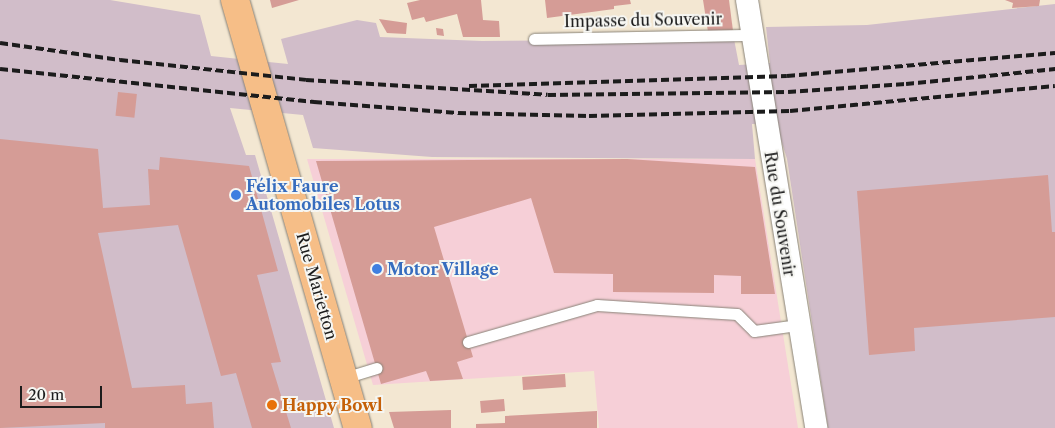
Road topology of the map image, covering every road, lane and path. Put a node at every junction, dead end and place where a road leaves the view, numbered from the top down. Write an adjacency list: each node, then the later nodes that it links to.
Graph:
1 (235, 0): 8 (main road, Rue Marietton)
2 (747, 0): 3 (street, Rue du Souvenir)
3 (752, 35): 4 (lane, Impasse du Souvenir); 5 (street, Rue du Souvenir)
4 (534, 39)
5 (797, 326): 6 (lane); 10 (street, Rue du Souvenir)
6 (468, 342)
7 (376, 368): 8 (lane)
8 (344, 378): 9 (main road, Rue Marietton)
9 (358, 428)
10 (816, 428)

